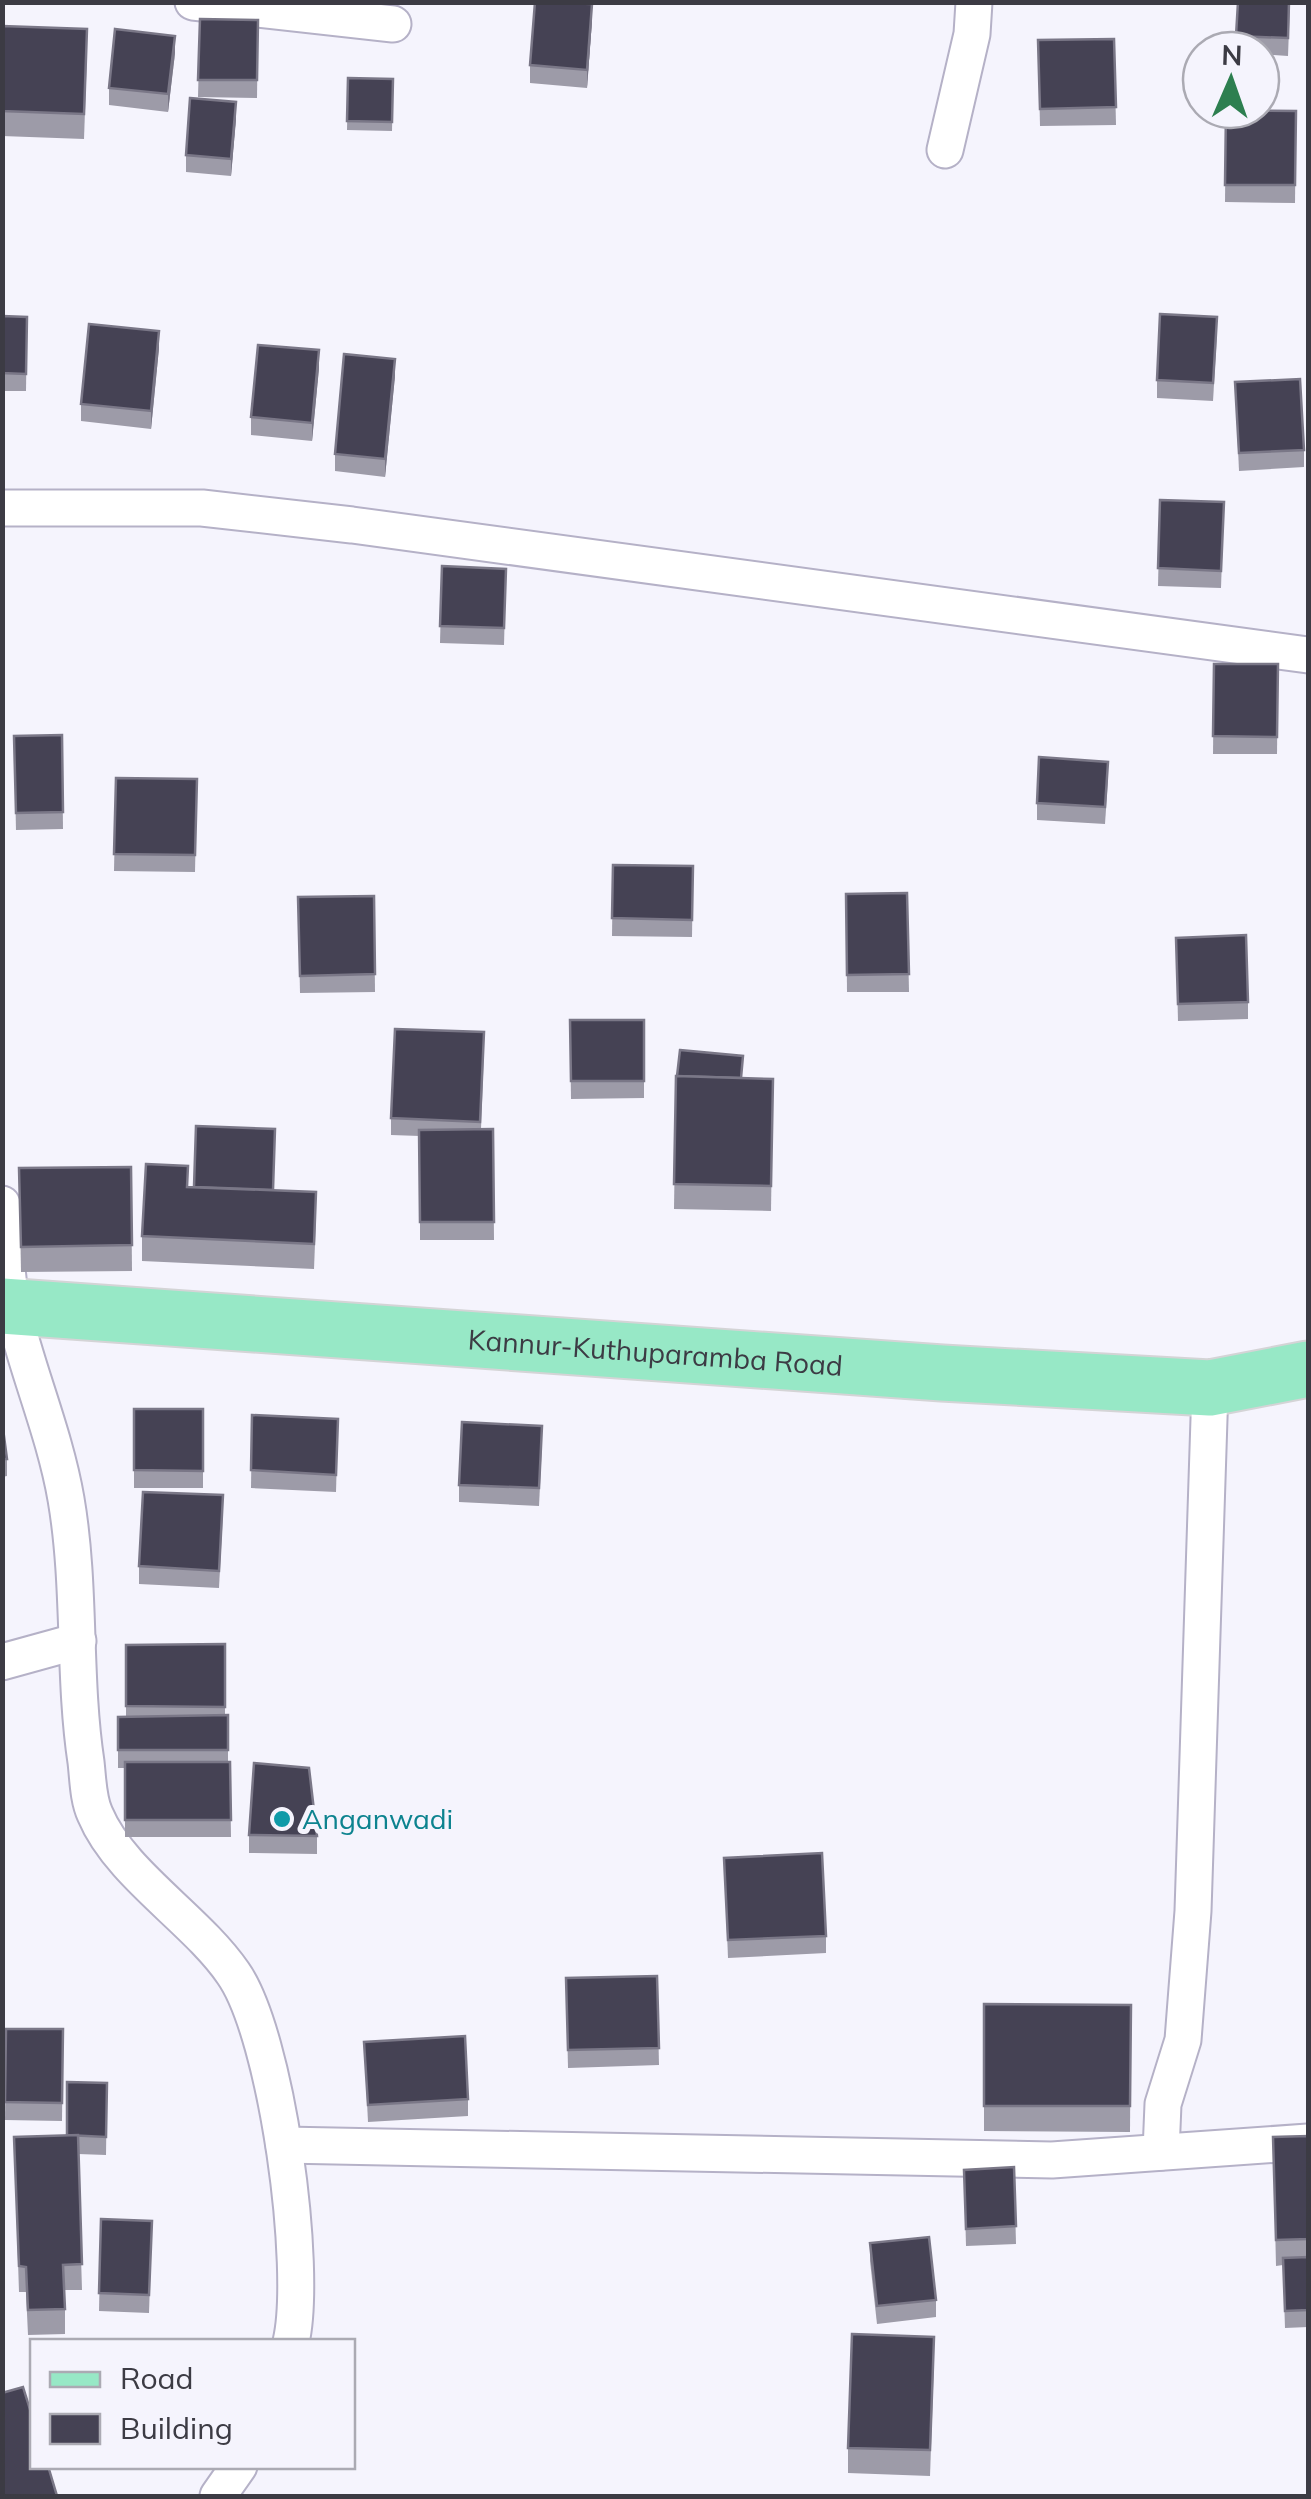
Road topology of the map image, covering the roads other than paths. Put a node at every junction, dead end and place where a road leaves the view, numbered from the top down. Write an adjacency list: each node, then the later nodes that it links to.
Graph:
1 (193, 2): 3 (street)
2 (974, 2): 4 (street)
3 (392, 24)
4 (945, 150)
5 (2, 508): 6 (street)
6 (1308, 655)
7 (2, 1204): 8 (street)
8 (7, 1306): 10 (main road, Kannur-Kuthuparamba Road); 11 (street)
9 (1308, 1369): 10 (main road, Kannur-Kuthuparamba Road)
10 (1210, 1388): 15 (street)
11 (78, 1641): 12 (street); 14 (street)
12 (2, 1662)
13 (1308, 2142): 15 (street)
14 (284, 2145): 15 (street); 16 (street)
15 (1161, 2152)
16 (292, 2339)
17 (237, 2469): 18 (street)
18 (218, 2496)

